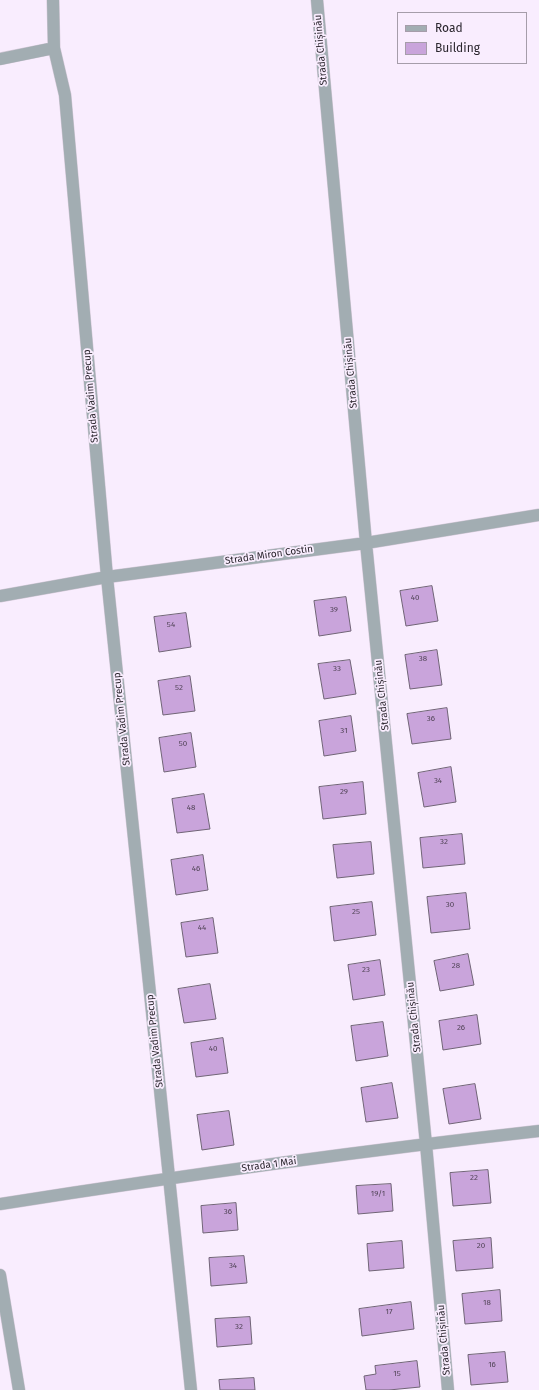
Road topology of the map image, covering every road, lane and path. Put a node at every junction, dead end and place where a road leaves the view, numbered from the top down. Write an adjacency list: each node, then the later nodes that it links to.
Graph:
1 (52, 0): 3 (street, Strada Vadim Precup)
2 (317, 0): 6 (street, Strada Chișinău)
3 (54, 48): 4 (street); 7 (street, Strada Vadim Precup)
4 (0, 59)
5 (539, 516): 6 (street, Strada Miron Costin)
6 (366, 542): 7 (street, Strada Miron Costin); 10 (street, Strada Chișinău)
7 (107, 577): 8 (street, Strada Miron Costin); 11 (street, Strada Vadim Precup)
8 (0, 596)
9 (539, 1131): 10 (street, Strada 1 Mai)
10 (426, 1144): 11 (street, Strada 1 Mai); 16 (street, Strada Chișinău)
11 (169, 1178): 12 (street, Strada 1 Mai); 15 (street, Strada Vadim Precup)
12 (0, 1204)
13 (0, 1275): 14 (street)
14 (19, 1390)
15 (191, 1390)
16 (448, 1390)

